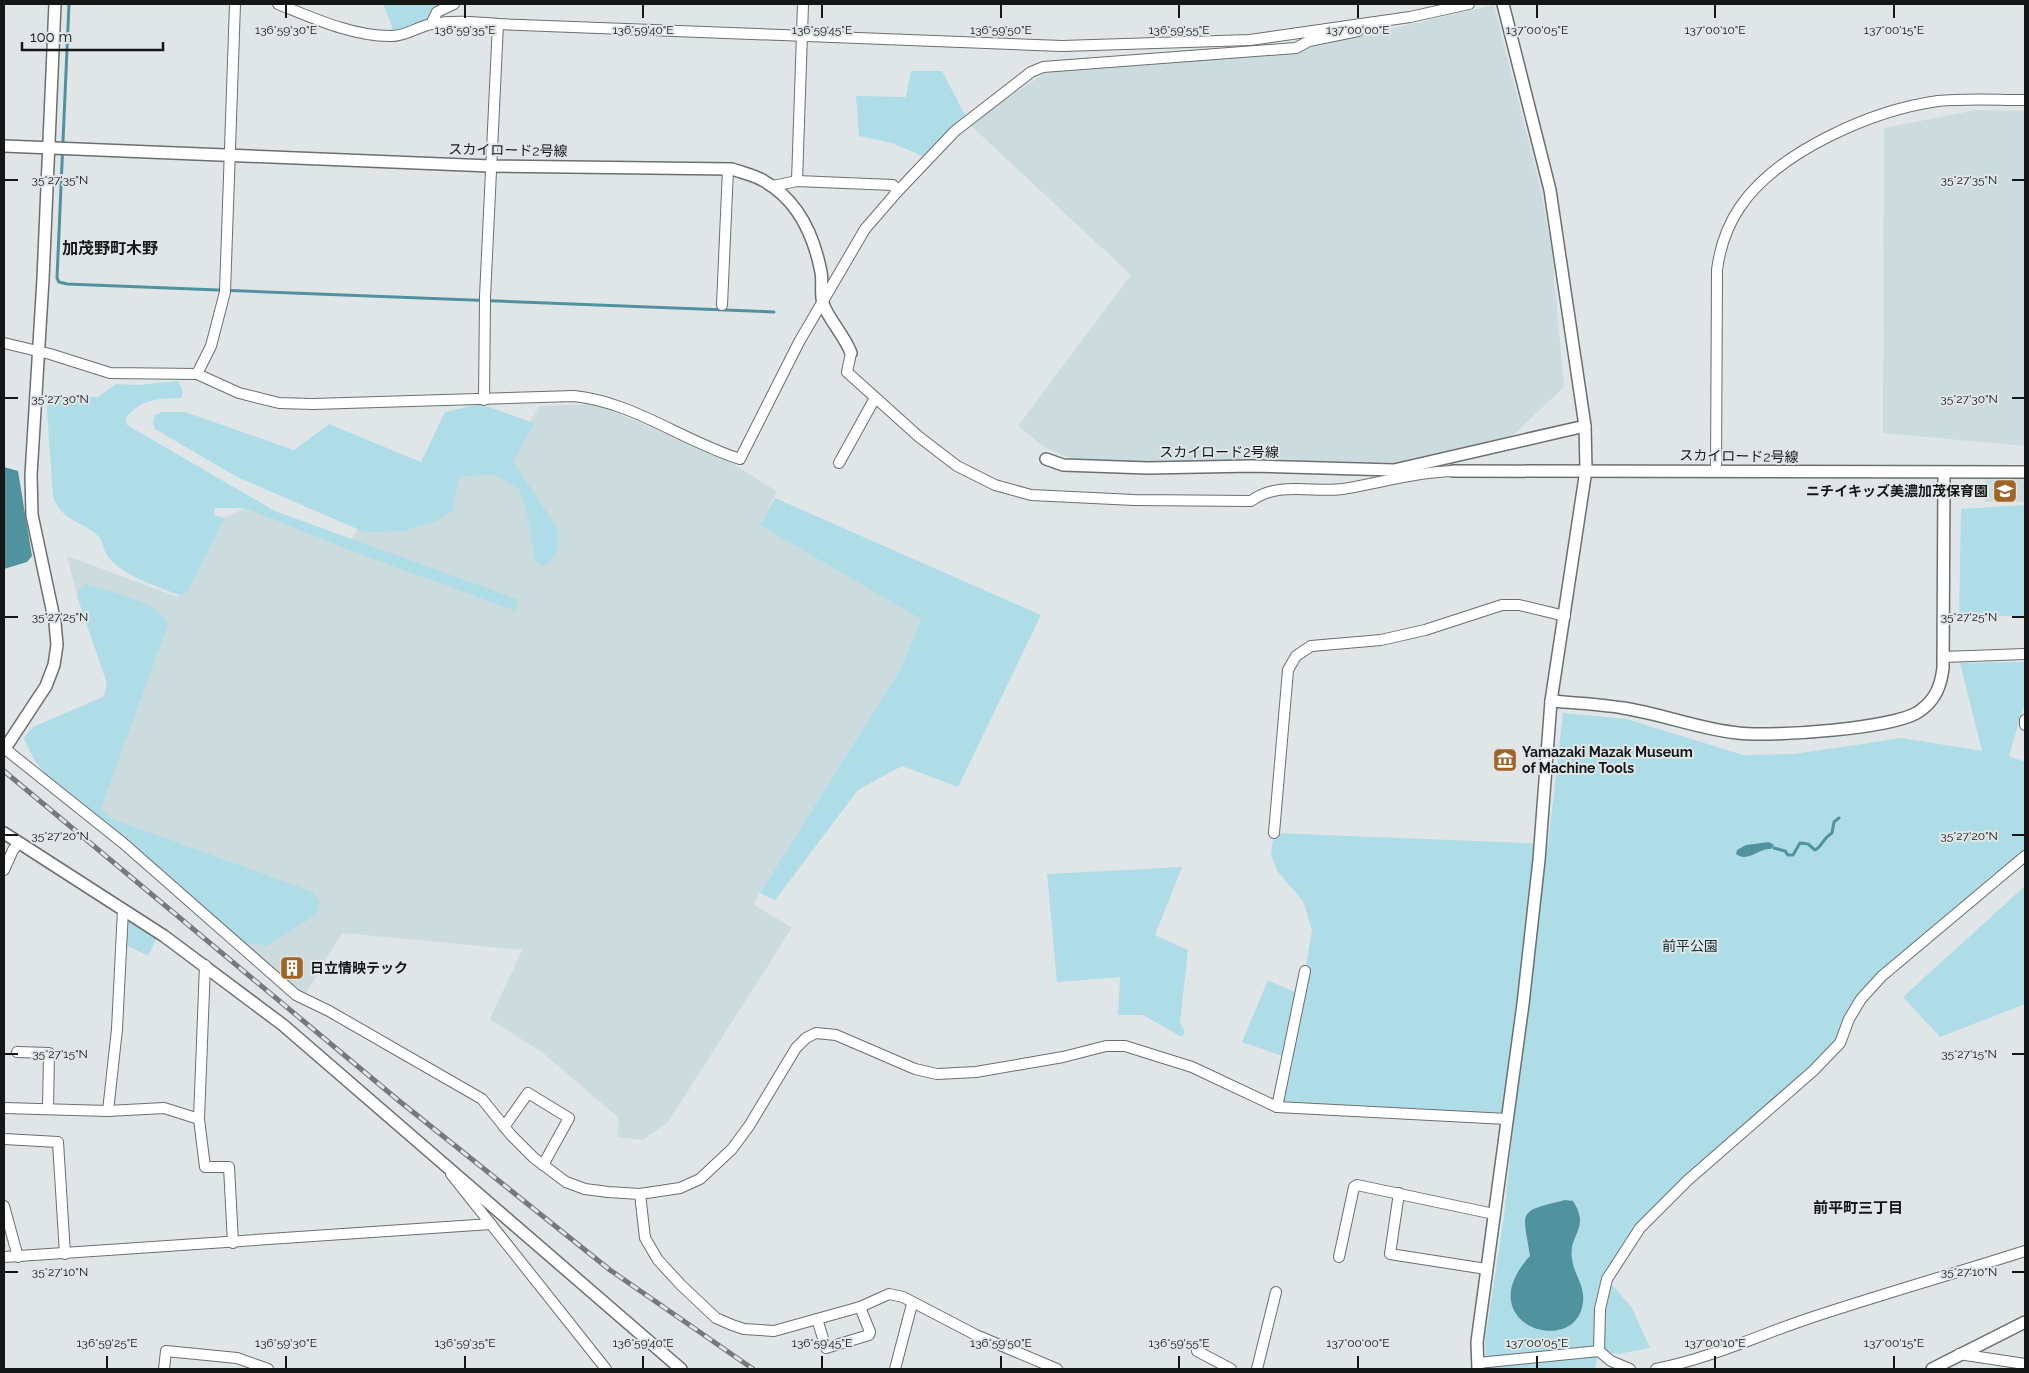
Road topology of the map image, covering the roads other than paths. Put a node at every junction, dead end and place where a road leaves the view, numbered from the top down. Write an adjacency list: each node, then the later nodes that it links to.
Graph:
1 (55, 4): 14 (street)
2 (235, 4): 15 (street)
3 (278, 4): 9 (street)
4 (454, 4): 9 (street)
5 (803, 4): 11 (street)
6 (1469, 4): 8 (street)
7 (1503, 4): 29 (street)
8 (1396, 19): 11 (street); 20 (street)
9 (431, 24): 10 (street)
10 (498, 24): 11 (street); 16 (street)
11 (803, 35): 18 (street)
12 (2025, 100): 34 (street)
13 (4, 146): 14 (street, スカイロード2号線)
14 (59, 147): 15 (street, スカイロード2号線); 24 (street)
15 (230, 154): 16 (street, スカイロード2号線); 26 (street)
16 (490, 166): 17 (street, スカイロード2号線); 28 (street)
17 (728, 168): 19 (street, スカイロード2号線); 22 (street)
18 (797, 181): 19 (street); 20 (street)
19 (773, 186): 21 (street, スカイロード2号線)
20 (897, 192): 21 (street)
21 (823, 304): 25 (street, スカイロード2号線); 28 (street)
22 (722, 305)
23 (4, 343): 24 (street)
24 (39, 353): 26 (street); 43 (street)
25 (851, 353): 27 (street)
26 (197, 374): 28 (street)
27 (875, 398): 31 (street); 33 (street)
28 (484, 400)
29 (1585, 426): 30 (street, スカイロード2号線); 32 (street)
30 (1046, 459)
31 (839, 464)
32 (1586, 470): 33 (street, スカイロード2号線); 34 (street, スカイロード2号線); 37 (street)
33 (1453, 471)
34 (1716, 471): 36 (street, スカイロード2号線)
35 (2025, 472): 36 (street, スカイロード2号線)
36 (1944, 473): 39 (street)
37 (1565, 616): 40 (street); 45 (street)
38 (2025, 654): 39 (street)
39 (1943, 657): 40 (street)
40 (1551, 700): 58 (street)
41 (2025, 720): 42 (street)
42 (2025, 725)
43 (4, 749): 59 (street)
44 (4, 832): 46 (street)
45 (1274, 833)
46 (19, 843): 48 (street); 49 (street)
47 (2025, 856): 80 (street)
48 (4, 870)
49 (123, 910): 50 (street); 56 (street)
50 (206, 965): 57 (street); 61 (street)
51 (1305, 972): 53 (street)
52 (17, 1052): 55 (street)
53 (1277, 1107): 58 (street); 64 (street)
54 (4, 1108): 55 (street)
55 (48, 1109): 56 (street)
56 (108, 1111): 57 (street)
57 (199, 1119): 68 (street)
58 (1507, 1119): 66 (street)
59 (504, 1127): 62 (street); 62 (street)
60 (4, 1140): 70 (street)
61 (440, 1158): 67 (street); 89 (street)
62 (543, 1165): 64 (street)
63 (1399, 1193): 66 (street); 73 (street); 74 (street)
64 (640, 1194): 78 (street)
65 (4, 1206): 72 (street)
66 (1494, 1214): 74 (street)
67 (491, 1224): 68 (street); 88 (street)
68 (233, 1243): 70 (street)
69 (2025, 1251): 95 (street)
70 (65, 1254): 72 (street)
71 (4, 1257): 72 (street)
72 (18, 1257)
73 (1339, 1257)
74 (1486, 1269): 85 (street)
75 (1276, 1292): 93 (street)
76 (912, 1304): 77 (street); 84 (street); 90 (street)
77 (860, 1307): 78 (street); 78 (street)
78 (816, 1319)
79 (2025, 1322): 82 (street)
80 (1599, 1351): 85 (street); 94 (street)
81 (1197, 1352): 92 (street)
82 (1959, 1354): 83 (street); 96 (street)
83 (2025, 1364)
84 (1041, 1365): 91 (street)
85 (1478, 1366)
86 (164, 1369): 87 (street)
87 (268, 1369)
88 (606, 1369)
89 (681, 1369)
90 (895, 1369)
91 (1057, 1369)
92 (1231, 1369)
93 (1257, 1369)
94 (1630, 1369)
95 (1656, 1369)
96 (1932, 1369)

